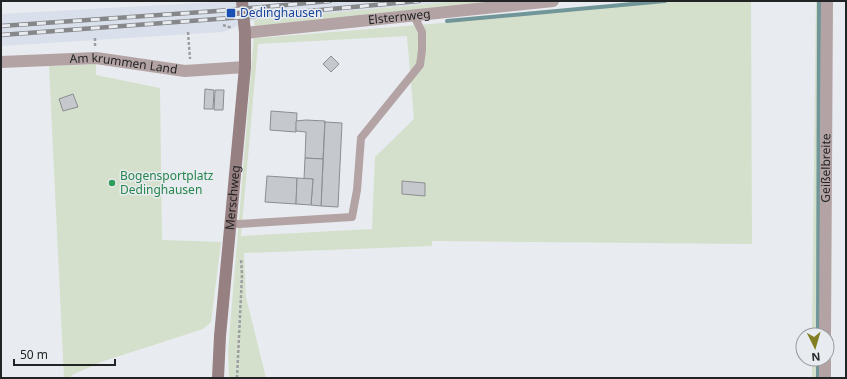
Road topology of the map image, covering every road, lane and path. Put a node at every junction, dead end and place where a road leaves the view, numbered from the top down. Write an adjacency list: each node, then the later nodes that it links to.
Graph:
1 (242, 1): 8 (street, Merschweg)
2 (553, 1): 4 (street, Elsternweg)
3 (827, 1): 14 (street, Geißelbreite)
4 (430, 15): 5 (street, Elsternweg); 7 (lane)
5 (414, 16): 7 (lane); 8 (street, Elsternweg)
6 (188, 32): 11 (path)
7 (422, 32): 12 (lane)
8 (246, 33): 10 (street, Merschweg)
9 (1, 62): 11 (street, Am krummen Land)
10 (245, 66): 11 (street, Am krummen Land); 12 (street, Merschweg)
11 (191, 70)
12 (230, 223): 16 (street, Merschweg)
13 (240, 253): 17 (path)
14 (826, 327)
15 (825, 367): 18 (street)
16 (218, 378)
17 (237, 378)
18 (825, 378)

